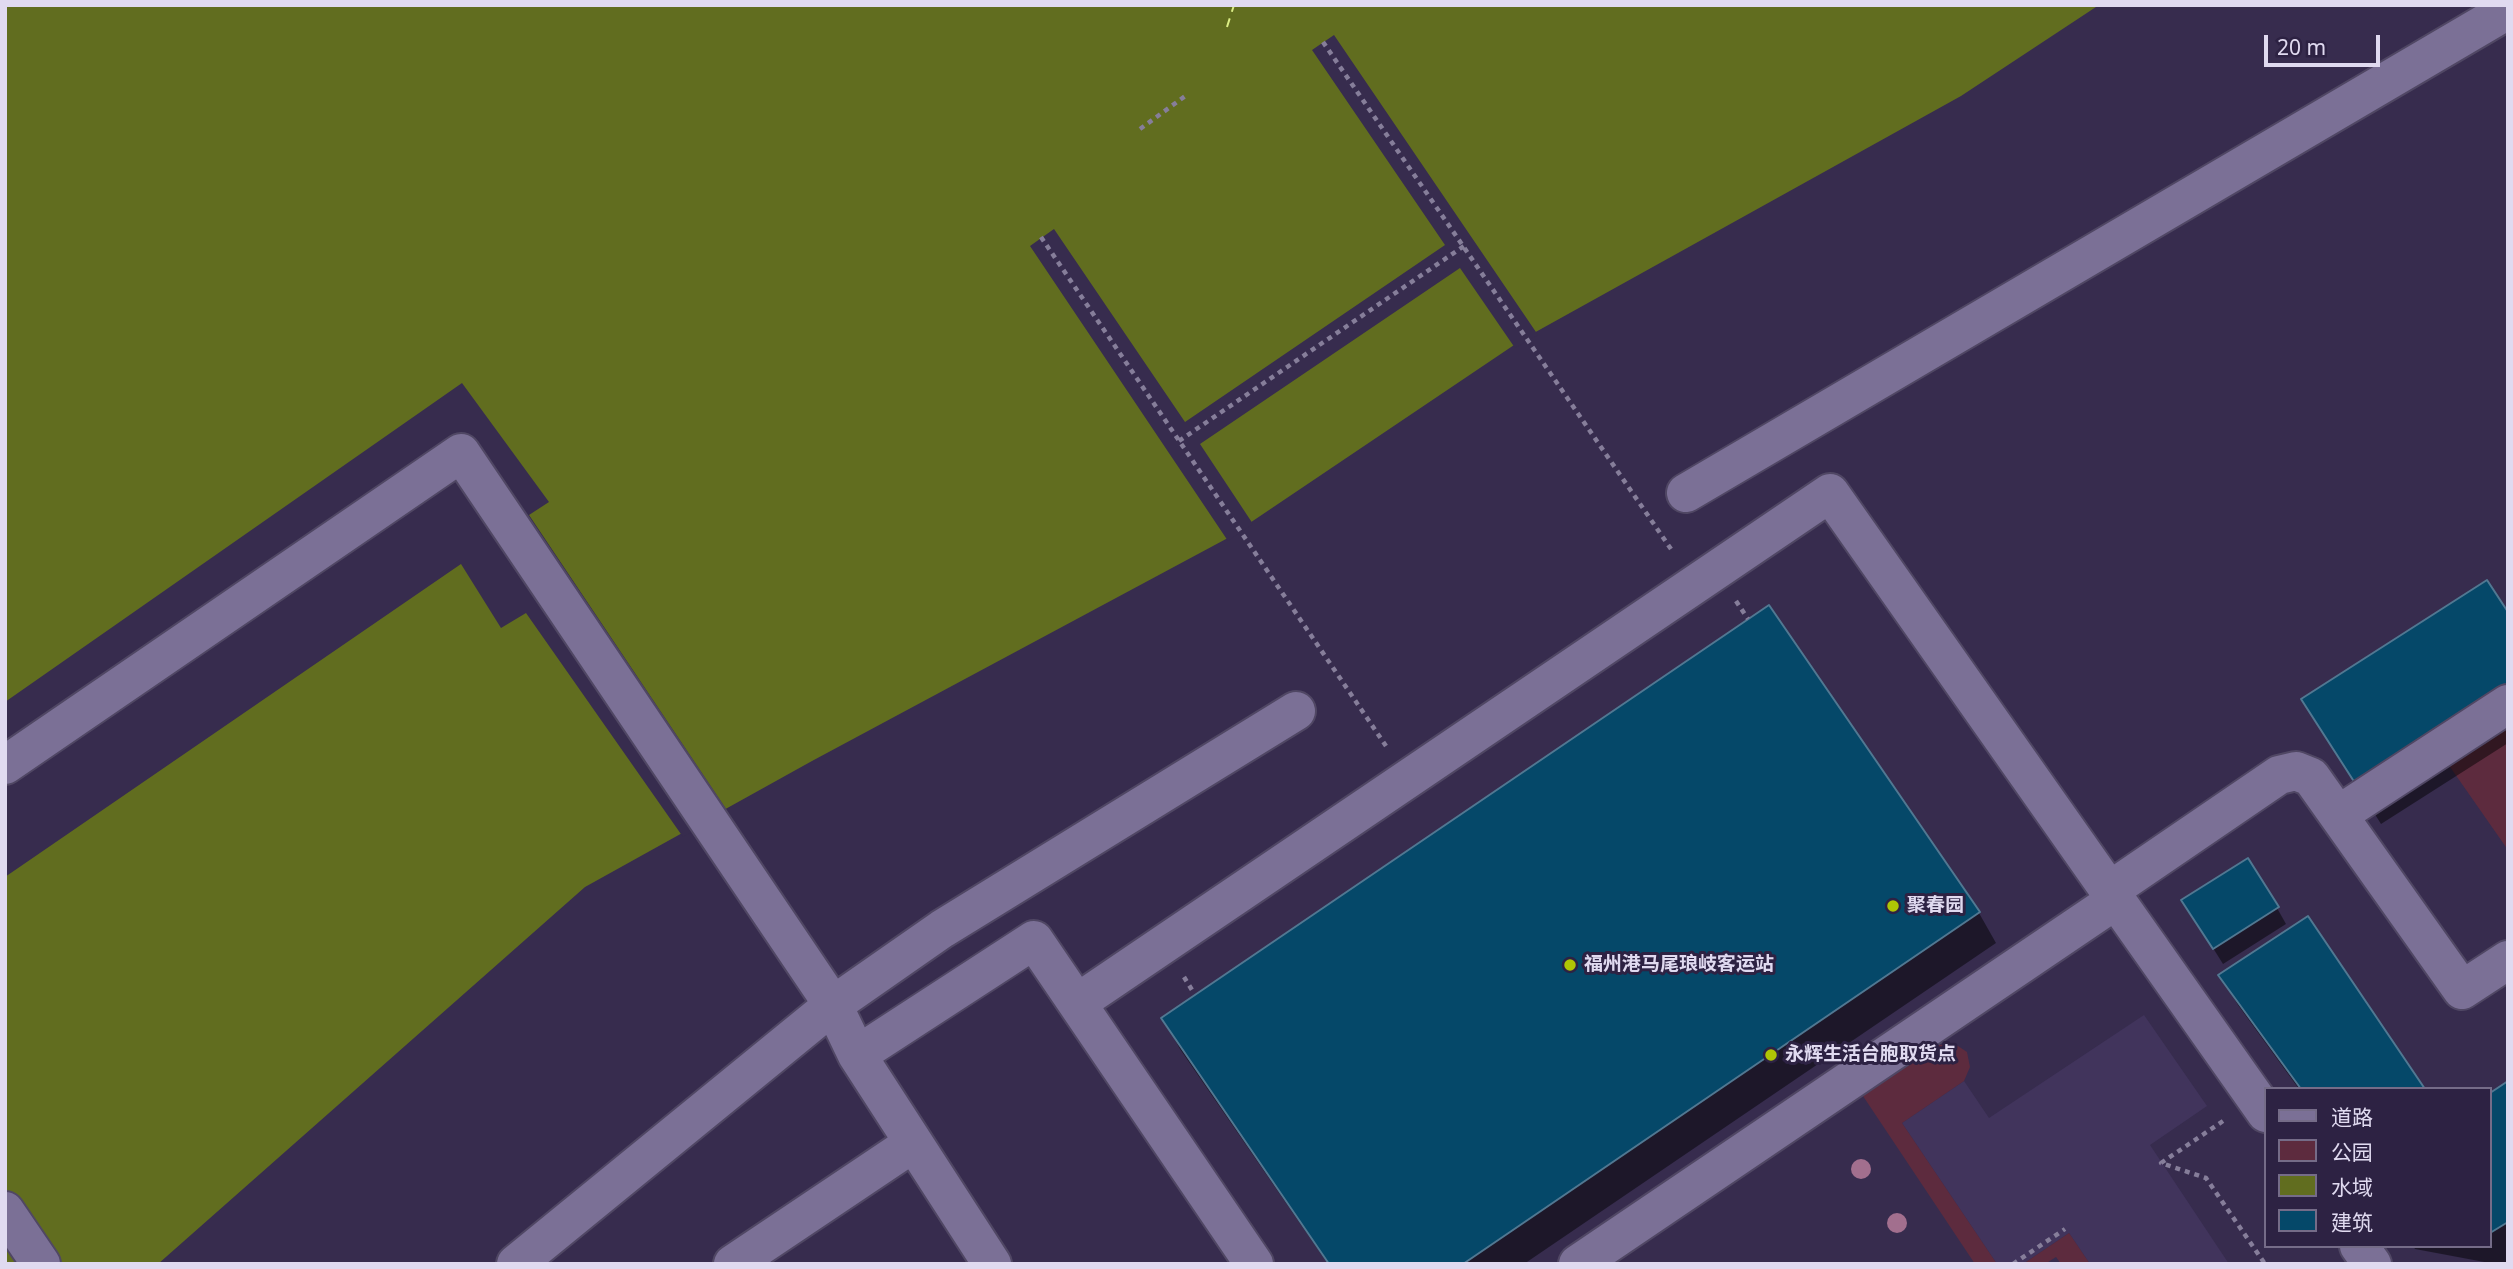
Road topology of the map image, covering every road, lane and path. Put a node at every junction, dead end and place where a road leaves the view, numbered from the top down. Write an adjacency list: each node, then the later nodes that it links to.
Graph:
1 (2508, 10): 9 (lane)
2 (1323, 42): 6 (path)
3 (1188, 94): 4 (path)
4 (1140, 129)
5 (1041, 237): 7 (path)
6 (1464, 246): 7 (path); 8 (path)
7 (1179, 441): 13 (path)
8 (1619, 474)
9 (1686, 493)
10 (2508, 704): 14 (lane)
11 (1296, 711): 18 (lane)
12 (5, 765): 18 (lane)
13 (1408, 779): 15 (lane); 17 (lane)
14 (2337, 815): 15 (lane); 16 (lane)
15 (2113, 895): 20 (lane); 30 (lane)
16 (2508, 960)
17 (1077, 1003): 19 (lane); 29 (lane)
18 (833, 1005): 19 (lane); 26 (lane)
19 (857, 1055): 21 (lane)
20 (2261, 1106): 32 (path)
21 (912, 1144): 27 (lane); 28 (lane)
22 (5, 1211): 25 (lane)
23 (2065, 1228): 31 (path)
24 (2360, 1248): 33 (lane)
25 (41, 1264)
26 (516, 1264)
27 (733, 1264)
28 (992, 1264)
29 (1254, 1264)
30 (1578, 1264)
31 (2013, 1264)
32 (2265, 1264)
33 (2372, 1264)

